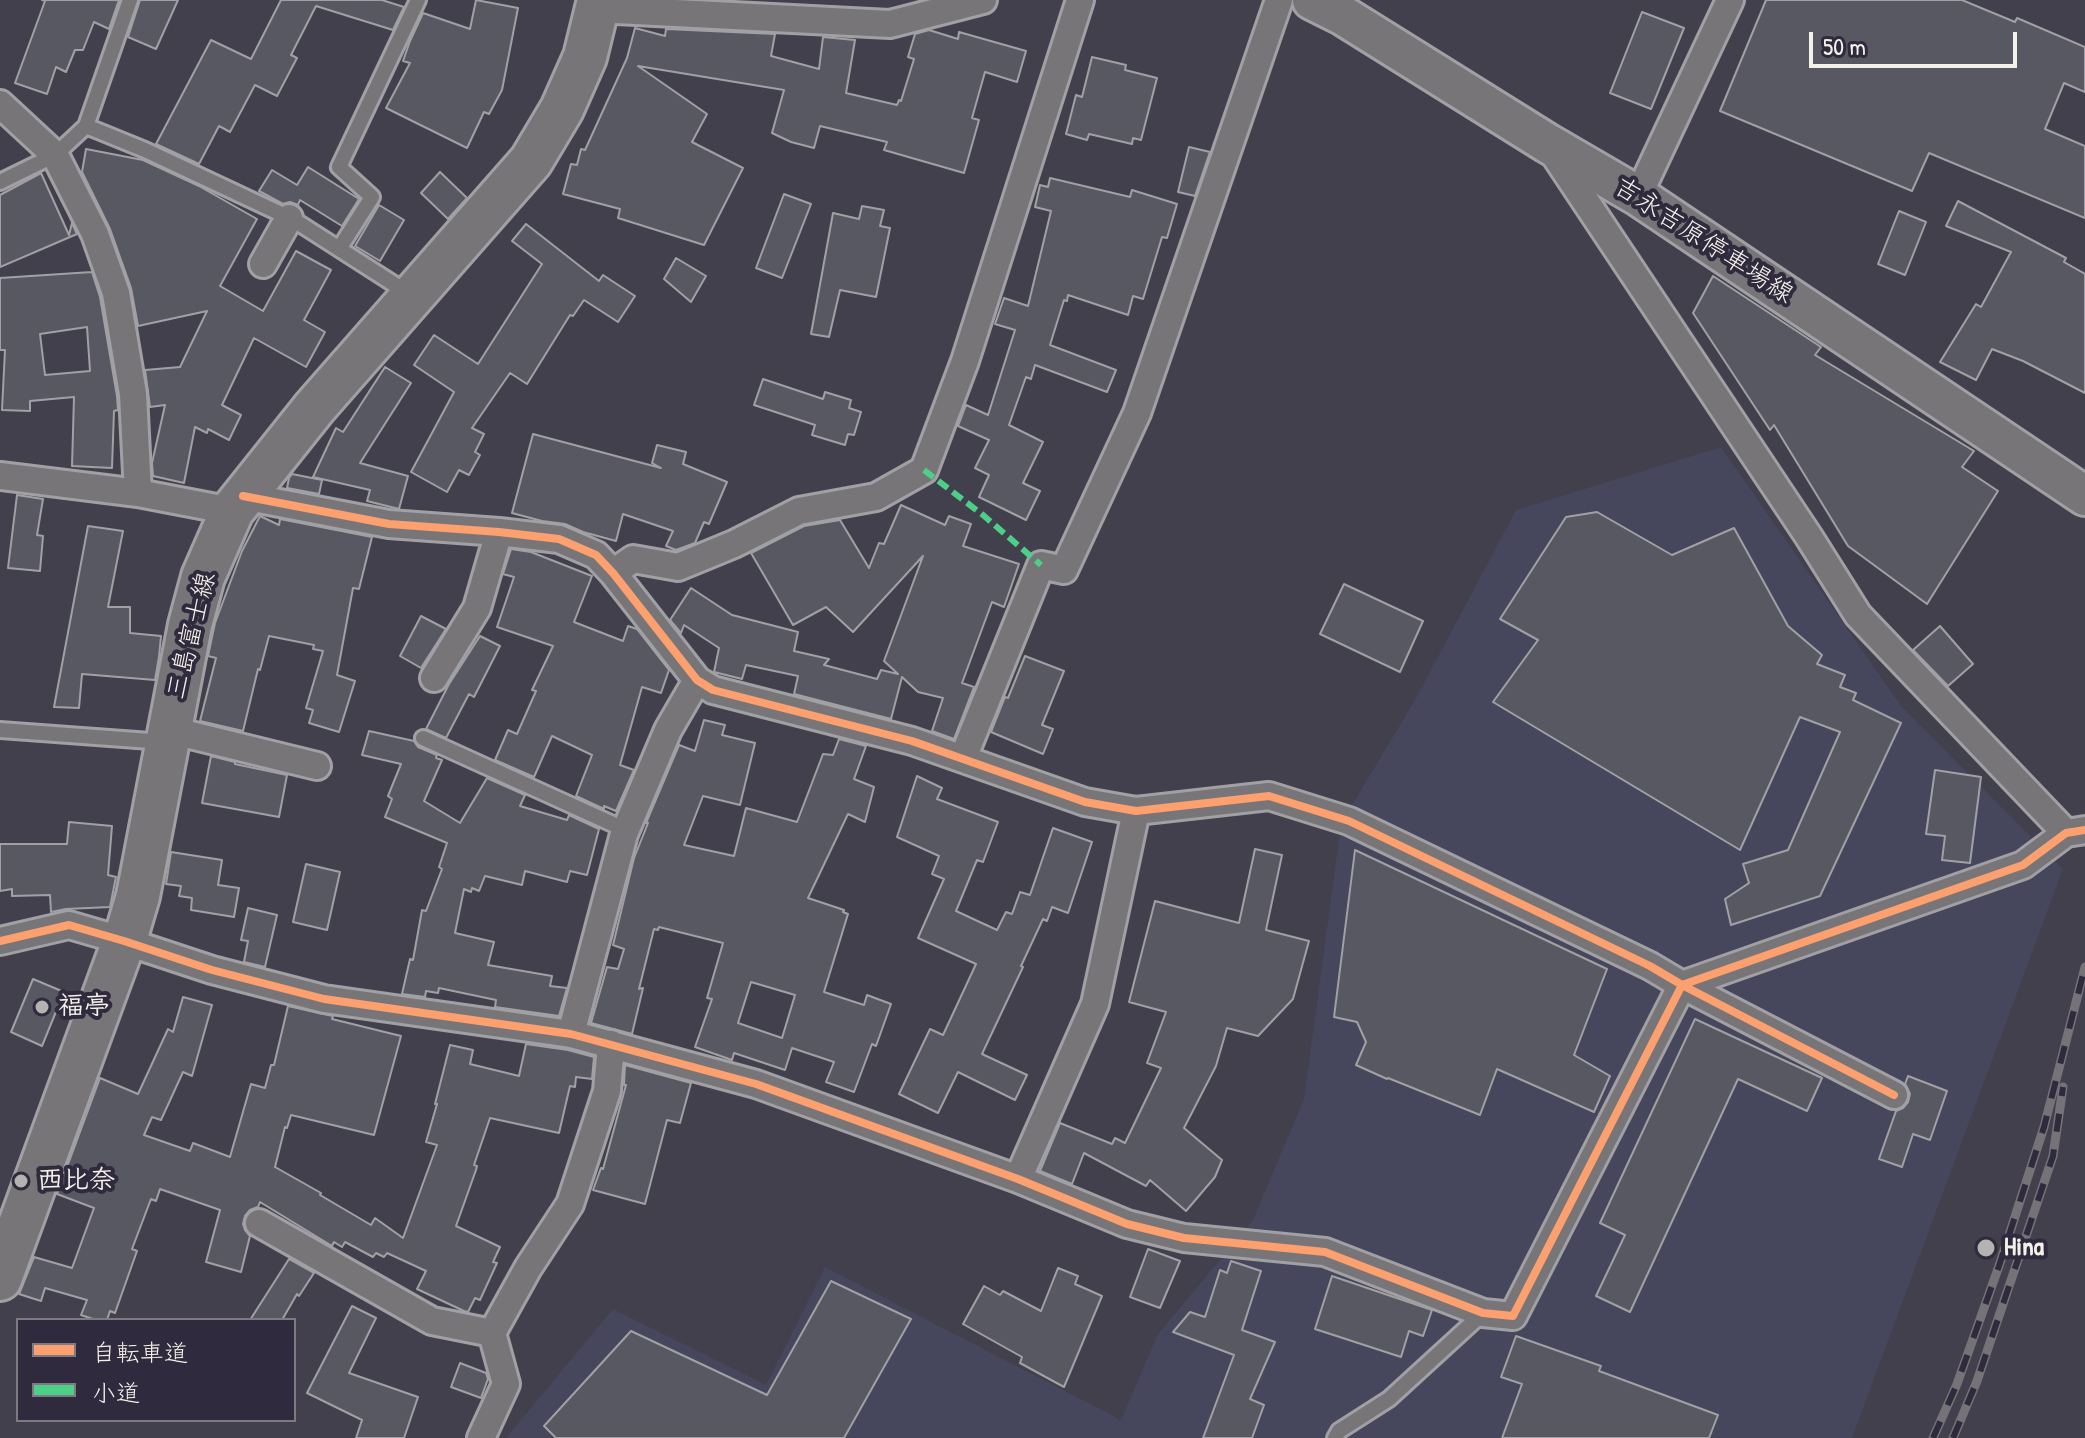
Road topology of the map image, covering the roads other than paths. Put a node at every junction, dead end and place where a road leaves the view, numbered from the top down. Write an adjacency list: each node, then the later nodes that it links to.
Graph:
1 (130, 0): 10 (lane)
2 (418, 0): 16 (lane)
3 (983, 0): 8 (street)
4 (1080, 0): 24 (street)
5 (1279, 0): 30 (street)
6 (1312, 0): 11 (main road, 吉永吉原停車場線)
7 (1730, 0): 14 (street)
8 (598, 5): 18 (main road, 三島富士線)
9 (0, 104): 12 (street)
10 (86, 126): 12 (lane); 15 (lane)
11 (1547, 143): 14 (main road, 吉永吉原停車場線); 34 (street)
12 (55, 155): 13 (lane); 20 (street)
13 (0, 182)
14 (1638, 196): 21 (main road, 吉永吉原停車場線)
15 (289, 218): 16 (lane); 17 (street)
16 (339, 249): 18 (lane)
17 (263, 264)
18 (413, 296): 22 (main road, 三島富士線)
19 (0, 476): 20 (street)
20 (138, 493): 22 (street)
21 (2085, 496)
22 (238, 504): 23 (street); 28 (main road, 三島富士線)
23 (499, 532): 24 (street); 25 (street)
24 (613, 573): 26 (street)
25 (434, 678)
26 (697, 680): 30 (street); 33 (street)
27 (0, 730): 28 (lane)
28 (169, 736): 31 (street); 36 (main road, 三島富士線)
29 (423, 738): 33 (lane)
30 (963, 758): 32 (street)
31 (317, 766)
32 (1136, 811): 37 (street); 41 (street)
33 (626, 830): 38 (street)
34 (2076, 831): 37 (street)
35 (0, 941): 36 (street)
36 (124, 941): 38 (street); 43 (main road, 三島富士線)
37 (1682, 985): 40 (street); 44 (street)
38 (571, 1034): 39 (street)
39 (611, 1044): 41 (street); 45 (street)
40 (1894, 1095)
41 (1018, 1179): 44 (street)
42 (259, 1223): 45 (street)
43 (0, 1279)
44 (1483, 1313): 47 (lane)
45 (492, 1333): 46 (street)
46 (481, 1438)
47 (1335, 1438)

